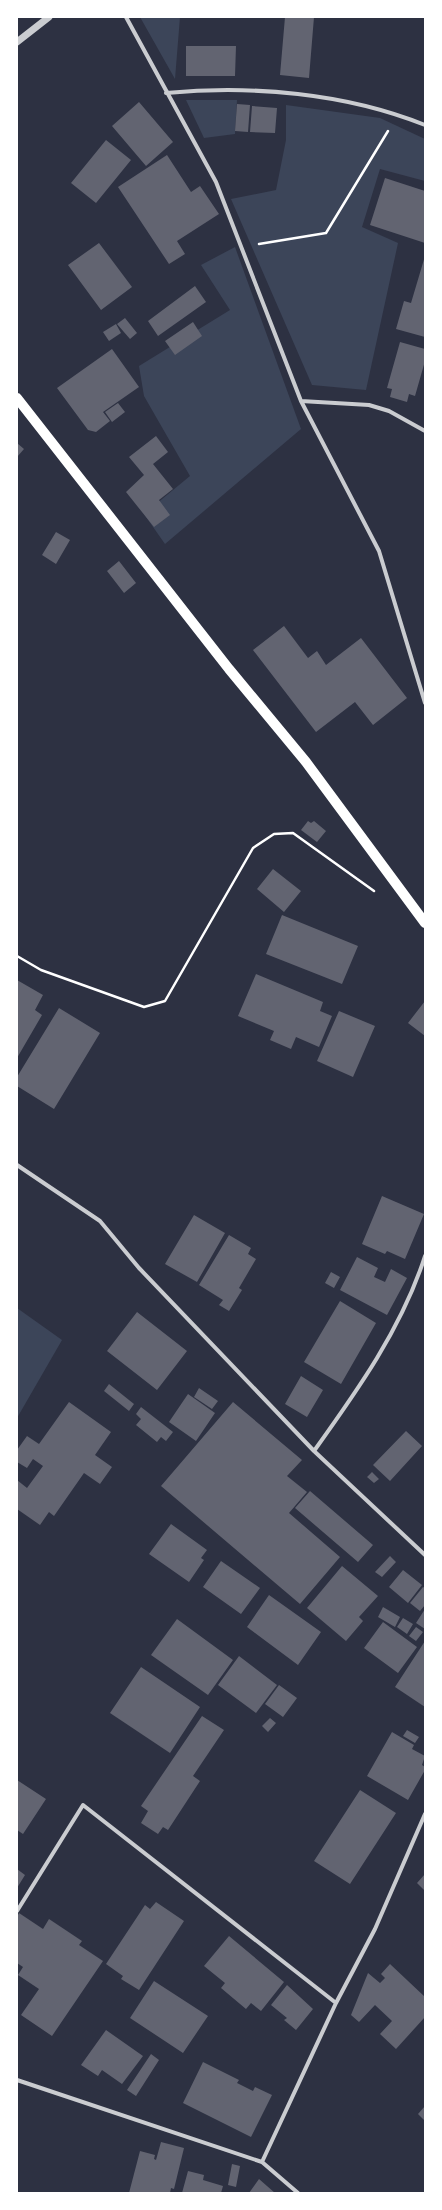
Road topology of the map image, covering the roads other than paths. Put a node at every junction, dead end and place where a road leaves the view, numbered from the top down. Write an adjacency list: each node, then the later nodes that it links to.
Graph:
1 (49, 17): 3 (street)
2 (126, 17): 4 (street)
3 (17, 42)
4 (166, 93): 5 (street); 7 (street)
5 (425, 125)
6 (17, 398): 10 (main road)
7 (301, 401): 8 (street); 9 (street)
8 (425, 431)
9 (425, 704)
10 (425, 923)
11 (17, 1165): 13 (street)
12 (425, 1256): 13 (street)
13 (314, 1451): 14 (street)
14 (425, 1555)
15 (425, 1814): 17 (street)
16 (17, 1911): 17 (street)
17 (336, 2003): 19 (street)
18 (17, 2080): 19 (street)
19 (262, 2162): 20 (street)
20 (298, 2193)

